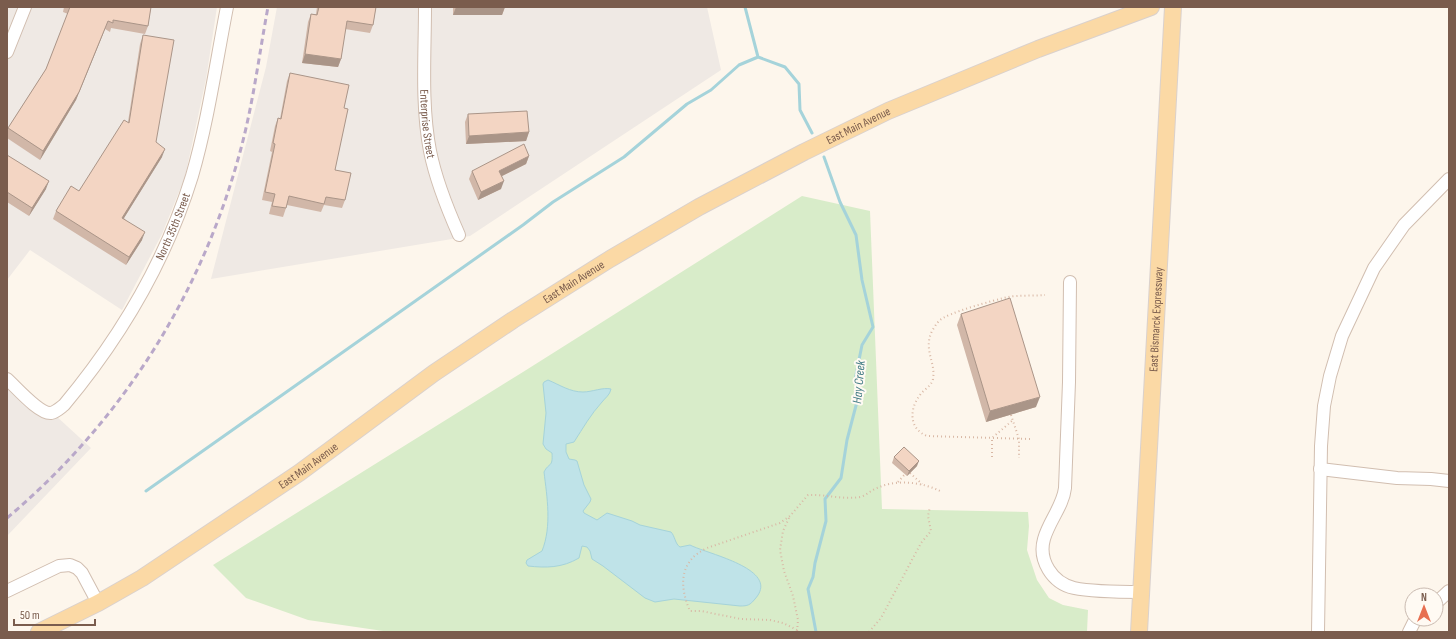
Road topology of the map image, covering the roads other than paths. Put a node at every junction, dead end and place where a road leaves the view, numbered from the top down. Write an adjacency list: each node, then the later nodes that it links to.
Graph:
1 (25, 7): 6 (street)
2 (227, 7): 10 (street, North 35th Street)
3 (425, 7): 8 (street, Enterprise Street)
4 (1151, 7): 15 (main road, East Main Avenue)
5 (1173, 7): 14 (main road, East Bismarck Expressway)
6 (7, 52)
7 (1449, 179): 11 (street)
8 (459, 235)
9 (1070, 282): 14 (street)
10 (7, 379)
11 (1320, 469): 12 (street); 18 (street)
12 (1449, 481)
13 (7, 591): 15 (street)
14 (1142, 592): 17 (main road, East Bismarck Expressway)
15 (98, 603): 16 (main road, East Main Avenue)
16 (39, 632)
17 (1139, 632)
18 (1318, 632)

